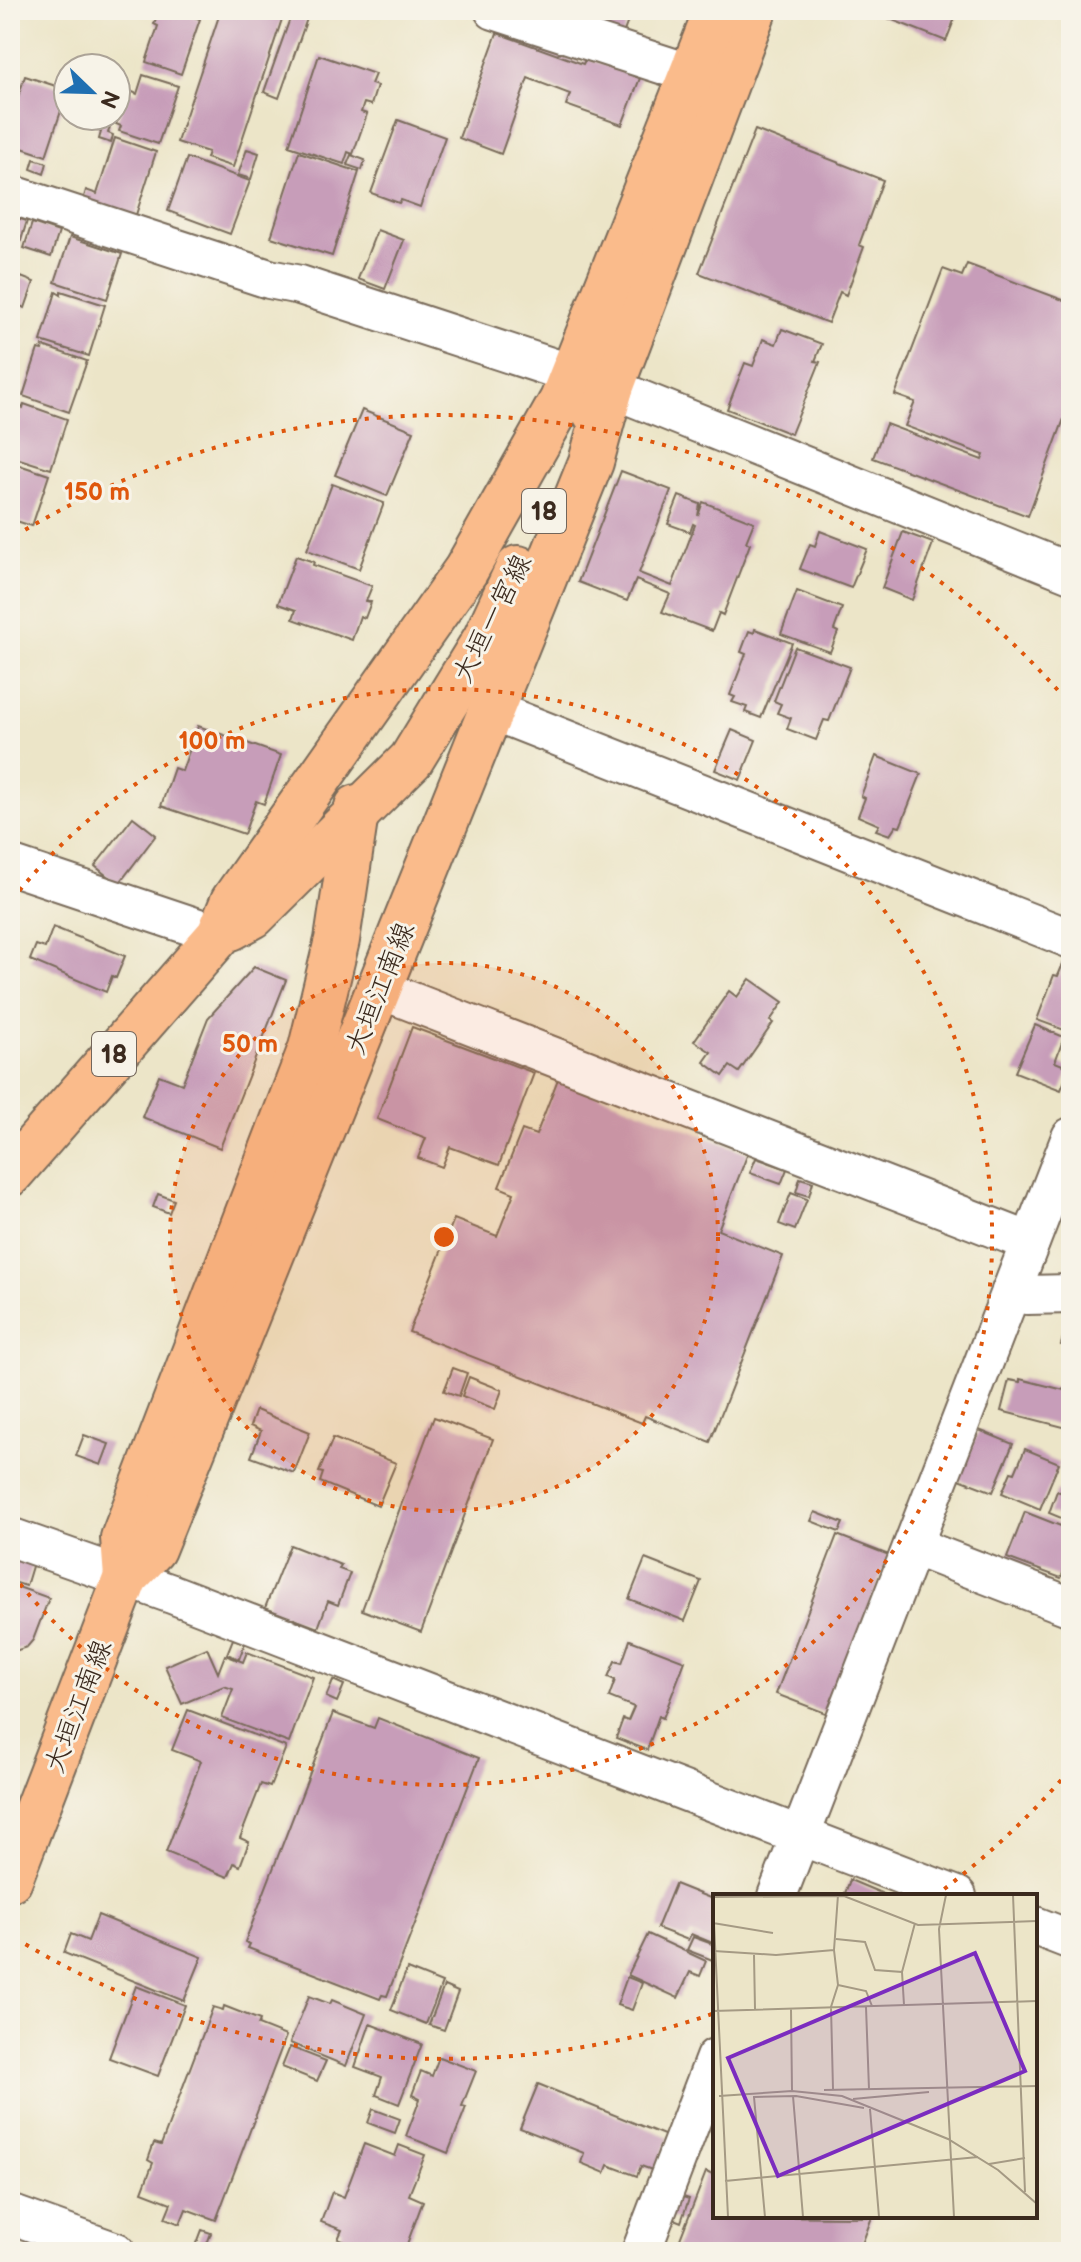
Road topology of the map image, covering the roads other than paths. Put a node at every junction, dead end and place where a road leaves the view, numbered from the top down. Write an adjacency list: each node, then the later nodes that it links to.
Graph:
1 (494, 10): 4 (street)
2 (717, 10): 4 (main road, 大垣一宮線 / 18)
3 (754, 10): 6 (main road, 大垣一宮線 / 18)
4 (692, 74): 6 (main road, 大垣一宮線 / 18)
5 (10, 194): 6 (street)
6 (591, 381): 7 (street); 8 (main road, 大垣一宮線 / 18); 9 (main road, 大垣江南線); 10 (main road, 大垣一宮線 / 18)
7 (1071, 573)
8 (416, 641): 10 (main road, 大垣江南線); 12 (main road, 大垣一宮線 / 18)
9 (491, 710): 13 (street); 14 (main road, 大垣江南線)
10 (353, 819): 12 (main road, 大垣一宮線 / 18); 22 (main road, 大垣江南線)
11 (10, 865): 12 (street)
12 (219, 935): 16 (main road, 大垣一宮線 / 18)
13 (1071, 939)
14 (379, 989): 17 (street); 22 (main road, 大垣江南線)
15 (1071, 1137): 17 (street)
16 (10, 1174)
17 (1030, 1242): 18 (street)
18 (1011, 1291): 19 (street); 21 (street)
19 (1071, 1294)
20 (10, 1537): 22 (street)
21 (913, 1546): 23 (street); 24 (street)
22 (126, 1577): 24 (street); 25 (main road, 大垣江南線)
23 (1071, 1607)
24 (800, 1835): 26 (street); 27 (street)
25 (10, 1879)
26 (778, 1894)
27 (952, 1894)
28 (1037, 1927): 29 (street)
29 (1071, 1940)
30 (713, 2063): 33 (street)
31 (10, 2214): 32 (street)
32 (116, 2252)
33 (641, 2252)

